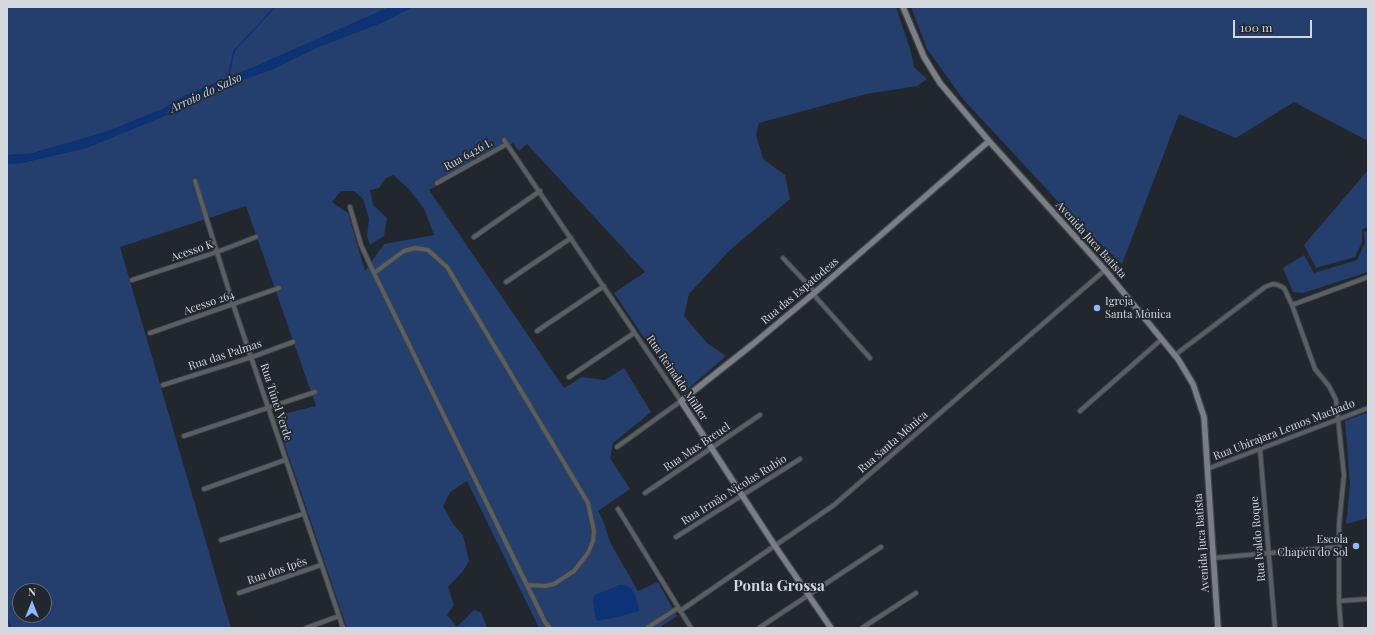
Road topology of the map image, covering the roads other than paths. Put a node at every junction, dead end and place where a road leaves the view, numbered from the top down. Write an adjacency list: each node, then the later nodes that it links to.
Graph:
1 (903, 7): 3 (main road, Avenida Juca Batista)
2 (504, 140): 4 (street, Rua Reinaldo Müller)
3 (989, 141): 14 (main road, Avenida Juca Batista); 21 (main road, Rua das Espatodeas)
4 (507, 144): 6 (street, Rua 6426 L); 7 (street, Rua Reinaldo Müller)
5 (195, 181): 12 (street, Rua Túnel Verde)
6 (437, 183)
7 (540, 191): 10 (street); 11 (street, Rua Reinaldo Müller)
8 (350, 207): 15 (street)
9 (256, 237): 12 (street, Acesso K)
10 (474, 237)
11 (571, 238): 18 (street); 19 (street, Rua Reinaldo Müller)
12 (217, 252): 17 (street, Acesso K); 22 (street, Rua Túnel Verde)
13 (783, 258): 21 (street)
14 (1105, 270): 27 (main road, Avenida Juca Batista); 55 (street, Rua Santa Mônica)
15 (374, 273): 61 (street); 61 (street)
16 (1368, 277): 23 (street)
17 (132, 280)
18 (506, 282)
19 (604, 286): 24 (street); 26 (street, Rua Reinaldo Müller)
20 (279, 288): 22 (street, Acesso 264)
21 (814, 293): 31 (street); 35 (main road, Rua das Espatodeas)
22 (233, 304): 25 (street, Acesso 264); 30 (street, Rua Túnel Verde)
23 (1292, 305): 29 (street); 40 (street)
24 (537, 331)
25 (150, 333)
26 (634, 333): 32 (street); 35 (street, Rua Reinaldo Müller)
27 (1162, 339): 29 (main road, Avenida Juca Batista); 38 (street)
28 (293, 342): 30 (street, Rua das Palmas)
29 (1175, 355): 47 (main road, Avenida Juca Batista)
30 (252, 356): 33 (street, Rua das Palmas); 36 (street, Rua Túnel Verde)
31 (870, 358)
32 (569, 377)
33 (163, 385)
34 (315, 392): 36 (street)
35 (681, 401): 42 (street, Rua das Espatodeas); 43 (main road, Rua Reinaldo Müller)
36 (268, 408): 41 (street); 46 (street, Rua Túnel Verde)
37 (1368, 408): 40 (street, Rua Ubirajara Lemos Machado)
38 (1080, 411)
39 (760, 415): 43 (street, Rua Max Breuel)
40 (1338, 419): 44 (street, Rua Ubirajara Lemos Machado); 57 (street)
41 (184, 436)
42 (617, 447)
43 (712, 448): 49 (street, Rua Max Breuel); 50 (main road, Rua Reinaldo Müller)
44 (1260, 449): 47 (street, Rua Ubirajara Lemos Machado); 58 (street, Rua Ivaldo Roque)
45 (800, 458): 50 (street, Rua Irmão Nicolas Rubio)
46 (285, 460): 48 (street); 52 (street, Rua Túnel Verde)
47 (1207, 469): 59 (main road, Avenida Juca Batista)
48 (204, 489)
49 (646, 493)
50 (742, 495): 53 (street, Rua Irmão Nicolas Rubio); 55 (main road, Rua Reinaldo Müller)
51 (618, 508): 67 (street)
52 (303, 514): 54 (street); 60 (street, Rua Túnel Verde)
53 (676, 537)
54 (221, 540)
55 (775, 546): 64 (main road, Rua Reinaldo Müller); 67 (street, Rua Santa Mônica)
56 (881, 547): 64 (street)
57 (1339, 547): 58 (street); 66 (street)
58 (1268, 553): 59 (street); 78 (street, Rua Ivaldo Roque)
59 (1213, 558): 77 (main road, Avenida Juca Batista)
60 (321, 565): 62 (street, Rua dos Ipês); 68 (street, Rua Túnel Verde)
61 (527, 585): 71 (street)
62 (239, 593)
63 (916, 593): 76 (street)
64 (809, 596): 74 (street); 75 (main road, Rua Reinaldo Müller)
65 (1368, 599): 66 (street)
66 (1339, 601): 79 (street)
67 (679, 610): 72 (street, Rua Santa Mônica); 73 (street)
68 (339, 616): 69 (street); 70 (street, Rua Túnel Verde)
69 (306, 628)
70 (343, 628)
71 (550, 628)
72 (647, 628)
73 (691, 628)
74 (759, 628)
75 (831, 628)
76 (862, 628)
77 (1218, 628)
78 (1275, 628)
79 (1341, 628)

